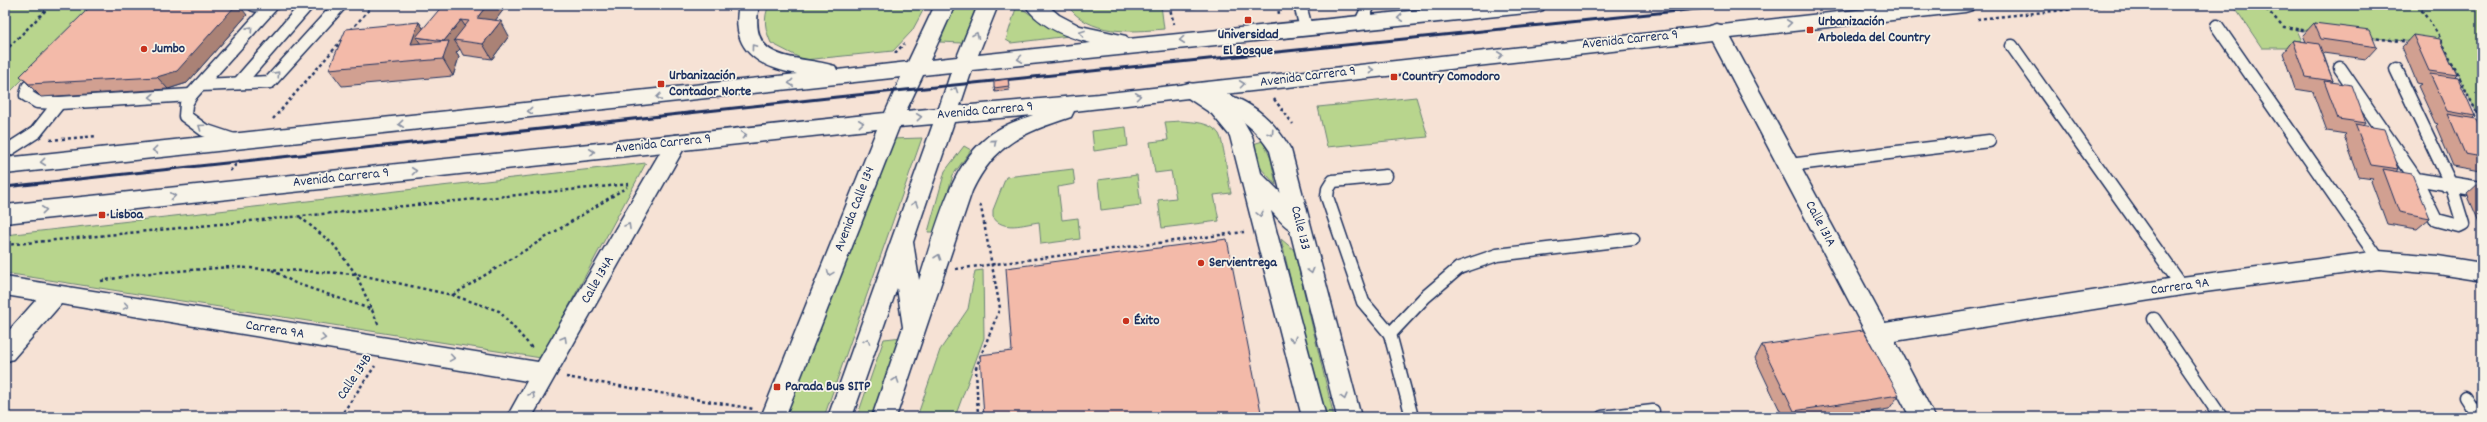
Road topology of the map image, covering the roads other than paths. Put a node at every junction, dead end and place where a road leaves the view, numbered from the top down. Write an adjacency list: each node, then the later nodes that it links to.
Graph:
1 (254, 5): 12 (lane)
2 (307, 5): 25 (lane)
3 (340, 5): 25 (lane, one-way to 3)
4 (749, 5): 24 (main road, one-way to 4)
5 (945, 5): 23 (main road, Avenida Calle 134)
6 (988, 5): 20 (main road, one-way to 6)
7 (1035, 5): 17 (main road, one-way to 7)
8 (1300, 5): 15 (lane)
9 (1369, 5): 13 (lane)
10 (1536, 5): 13 (main road, one-way to 13)
11 (1966, 5): 16 (main road, Avenida Carrera 9, one-way to 11)
12 (271, 6): 26 (lane, one-way to 12)
13 (1361, 22): 15 (main road)
14 (2217, 26): 48 (lane)
15 (1306, 28): 17 (main road, one-way to 17)
16 (1717, 31): 27 (main road, Avenida Carrera 9, one-way to 16); 37 (main road, Calle 131A)
17 (1148, 44): 20 (main road, one-way to 20)
18 (2012, 46): 51 (lane)
19 (49, 65): 30 (lane)
20 (964, 65): 23 (main road); 31 (main road, one-way to 20)
21 (2340, 68): 41 (lane)
22 (2396, 69): 42 (lane)
23 (914, 70): 24 (main road); 32 (main road, Avenida Calle 134)
24 (871, 75): 33 (main road, one-way to 33)
25 (239, 83): 26 (lane)
26 (200, 85): 28 (lane)
27 (1189, 90): 29 (main road, Avenida Carrera 9, one-way to 27); 40 (main road); 45 (main road, Calle 133, one-way to 45)
28 (191, 95): 30 (lane, one-way to 30); 33 (lane, one-way to 28)
29 (1099, 101): 31 (main road, Avenida Carrera 9); 54 (main road, one-way to 29)
30 (59, 103): 36 (lane)
31 (947, 114): 32 (main road, Avenida Carrera 9, one-way to 31); 47 (main road, one-way to 31)
32 (891, 120): 35 (main road, Avenida Carrera 9, one-way to 32); 61 (main road, Avenida Calle 134, one-way to 61)
33 (237, 141): 38 (main road, one-way to 38)
34 (1989, 141): 37 (lane)
35 (676, 143): 44 (main road, Avenida Carrera 9, one-way to 35); 58 (main road, Calle 134A, one-way to 35)
36 (5, 152)
37 (1789, 165): 56 (main road, Calle 131A)
38 (5, 166)
39 (1386, 176): 55 (lane)
40 (1252, 177): 45 (main road); 65 (main road, one-way to 65)
41 (2416, 179): 42 (lane); 42 (lane)
42 (2451, 185): 43 (main road)
43 (2482, 190)
44 (5, 214)
45 (1299, 225): 66 (main road, Calle 133, one-way to 66)
46 (1633, 239): 55 (lane)
47 (902, 241): 54 (main road); 63 (main road, one-way to 47)
48 (2379, 260): 49 (main road, Carrera 9A); 51 (main road, Carrera 9A)
49 (2482, 272)
50 (5, 286): 52 (main road, Carrera 9A)
51 (2182, 286): 56 (main road, Carrera 9A)
52 (56, 294): 57 (main road); 58 (main road, Carrera 9A, one-way to 58)
53 (2154, 319): 70 (lane)
54 (914, 328): 64 (main road, one-way to 54)
55 (1390, 334): 67 (lane)
56 (1879, 334): 69 (main road, Calle 131A)
57 (5, 352)
58 (544, 373): 62 (main road, Calle 134A, one-way to 58)
59 (2465, 397): 71 (lane)
60 (1653, 411): 68 (lane)
61 (774, 415)
62 (519, 417)
63 (840, 417)
64 (884, 417)
65 (1314, 417)
66 (1349, 417)
67 (1412, 417)
68 (1602, 417)
69 (1924, 417)
70 (2221, 417)
71 (2478, 417)

